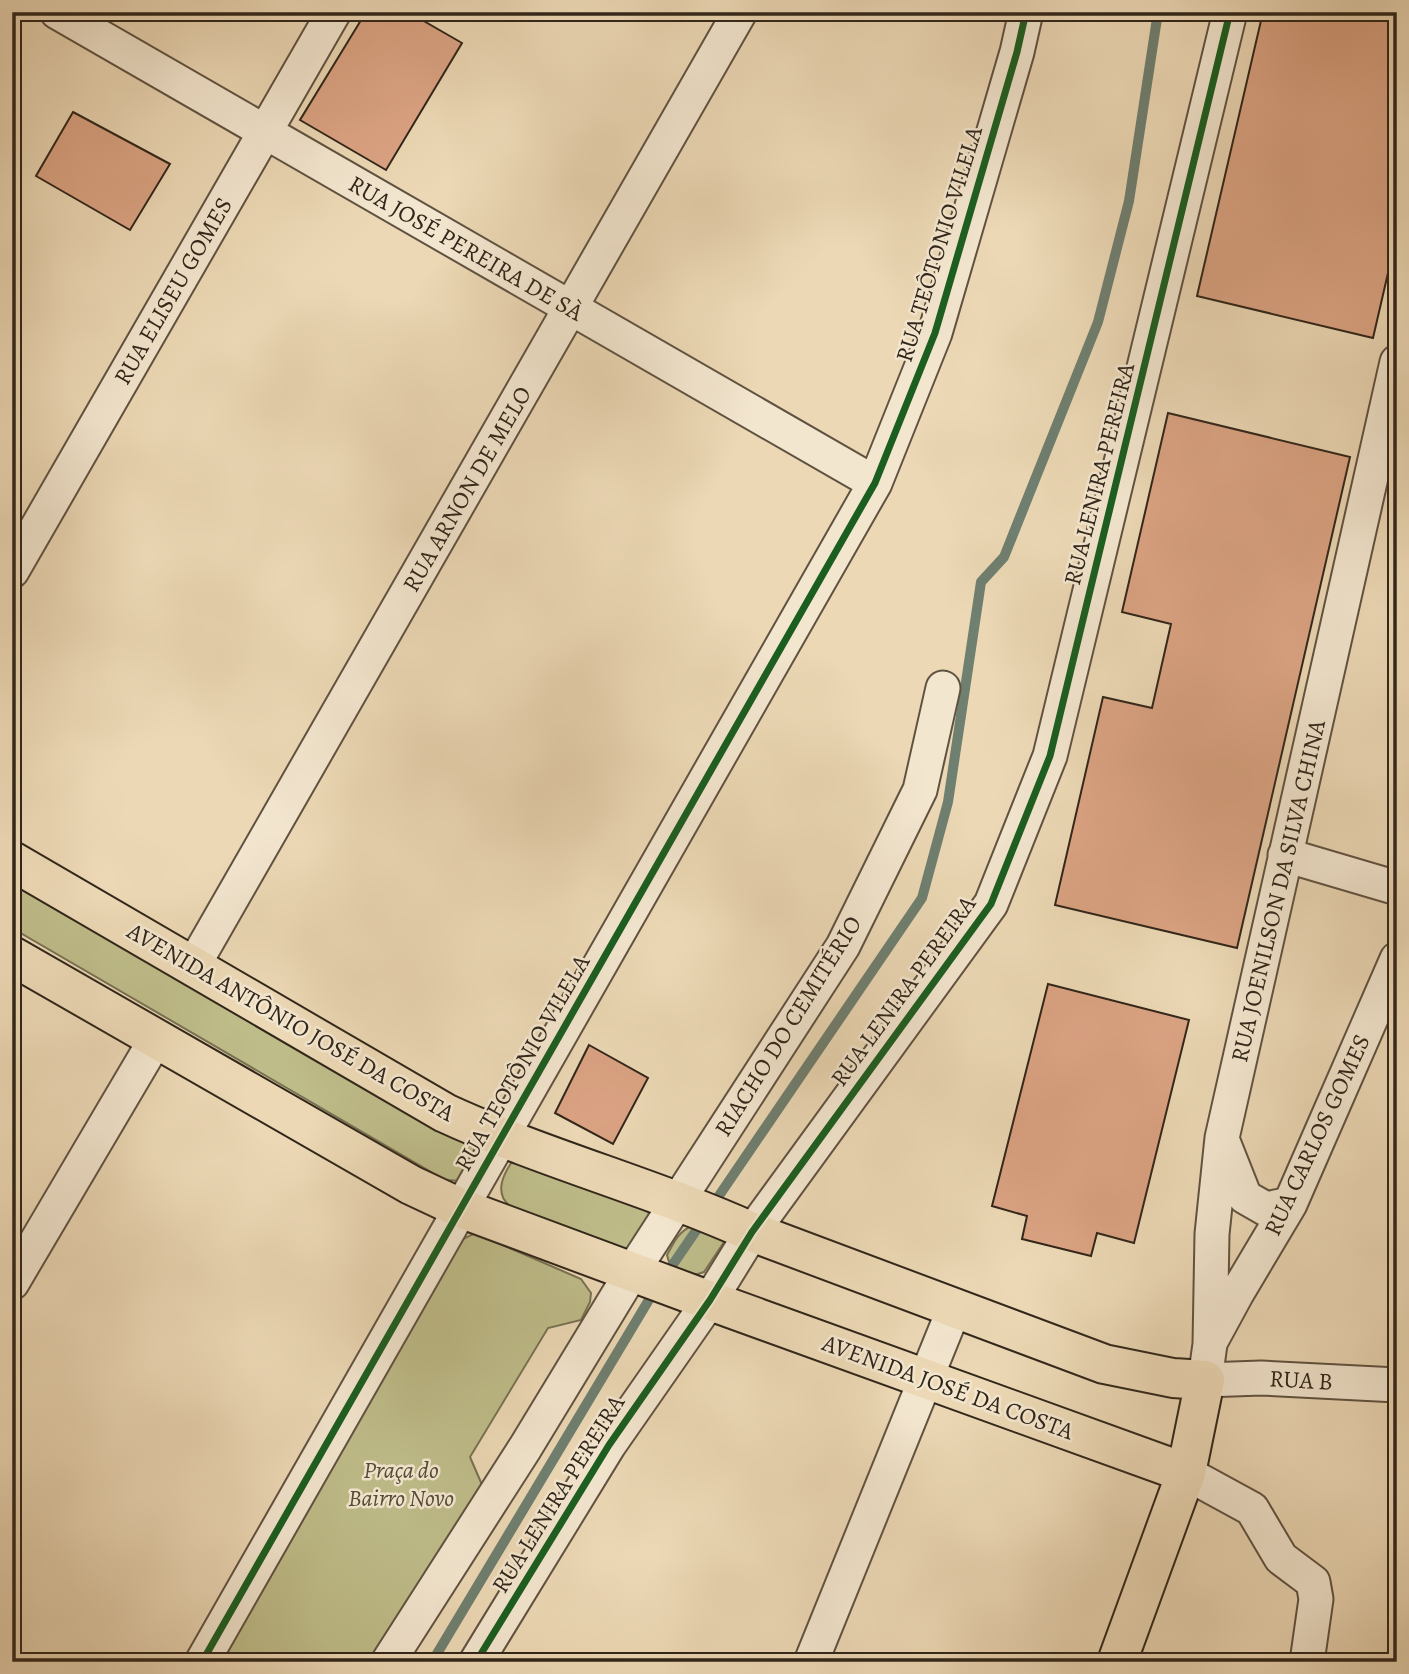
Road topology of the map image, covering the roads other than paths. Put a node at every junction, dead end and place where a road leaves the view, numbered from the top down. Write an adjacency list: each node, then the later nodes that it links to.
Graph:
1 (57, 12): 6 (street, RUA JOSÉ PEREIRA DE SÀ)
2 (334, 12): 6 (street, RUA ELISEU GOMES)
3 (740, 12): 7 (street, RUA ARNON DE MELO)
4 (1026, 12): 9 (street, RUA TEÔTONIO VILELA)
5 (1230, 12): 24 (street, RUA LENIRA PEREIRA)
6 (264, 132): 7 (street, RUA JOSÉ PEREIRA DE SÀ); 10 (street, RUA ELISEU GOMES)
7 (571, 308): 9 (street, RUA JOSÉ PEREIRA DE SÀ); 17 (street, RUA ARNON DE MELO)
8 (1397, 362): 12 (street, RUA JOENILSON DA SILVA CHINA)
9 (875, 483): 21 (street, RUA TEOTÔNIO VILELA)
10 (12, 571)
11 (943, 688): 24 (street, RIACHO DO CEMITÉRIO)
12 (1286, 855): 14 (street); 20 (street, RUA JOENILSON DA SILVA CHINA)
13 (12, 861): 17 (main road, AVENIDA ANTÔNIO JOSÉ DA COSTA)
14 (1397, 888)
15 (12, 956): 19 (main road)
16 (1397, 959): 18 (street, RUA CARLOS GOMES)
17 (193, 966): 21 (main road, AVENIDA ANTÔNIO JOSÉ DA COSTA)
18 (1384, 1018): 22 (street, RUA CARLOS GOMES)
19 (156, 1039): 23 (main road); 26 (street)
20 (1222, 1138): 22 (street); 29 (street, RUA JOENILSON DA SILVA CHINA)
21 (501, 1139): 23 (street, RUA TEOTÔNIO VILELA); 24 (main road, AVENIDA ANTÔNIO JOSÉ DA COSTA)
22 (1290, 1205): 29 (street, RUA CARLOS GOMES)
23 (460, 1208): 25 (main road); 33 (street, RUA TEOTÔNIO VILELA)
24 (717, 1217): 25 (street); 27 (street, RUA LENIRA PEREIRA); 28 (main road, AVENIDA ANTÔNIO JOSÉ DA COSTA)
25 (643, 1276): 27 (main road); 34 (street)
26 (12, 1283)
27 (702, 1298): 30 (main road, AVENIDA JOSÉ DA COSTA); 35 (street, RUA LENIRA PEREIRA)
28 (954, 1309): 29 (main road, AVENIDA ANTÔNIO JOSÉ DA COSTA); 30 (street)
29 (1207, 1362): 31 (street, RUA B); 32 (main road, RUA JOENILSON DA SILVA CHINA)
30 (926, 1379): 32 (main road, AVENIDA JOSÉ DA COSTA); 36 (street)
31 (1397, 1385)
32 (1186, 1473): 37 (main road, RUA JOENILSON DA SILVA CHINA); 38 (street)
33 (202, 1662)
34 (388, 1662)
35 (476, 1662)
36 (811, 1662)
37 (1117, 1662)
38 (1307, 1662)

